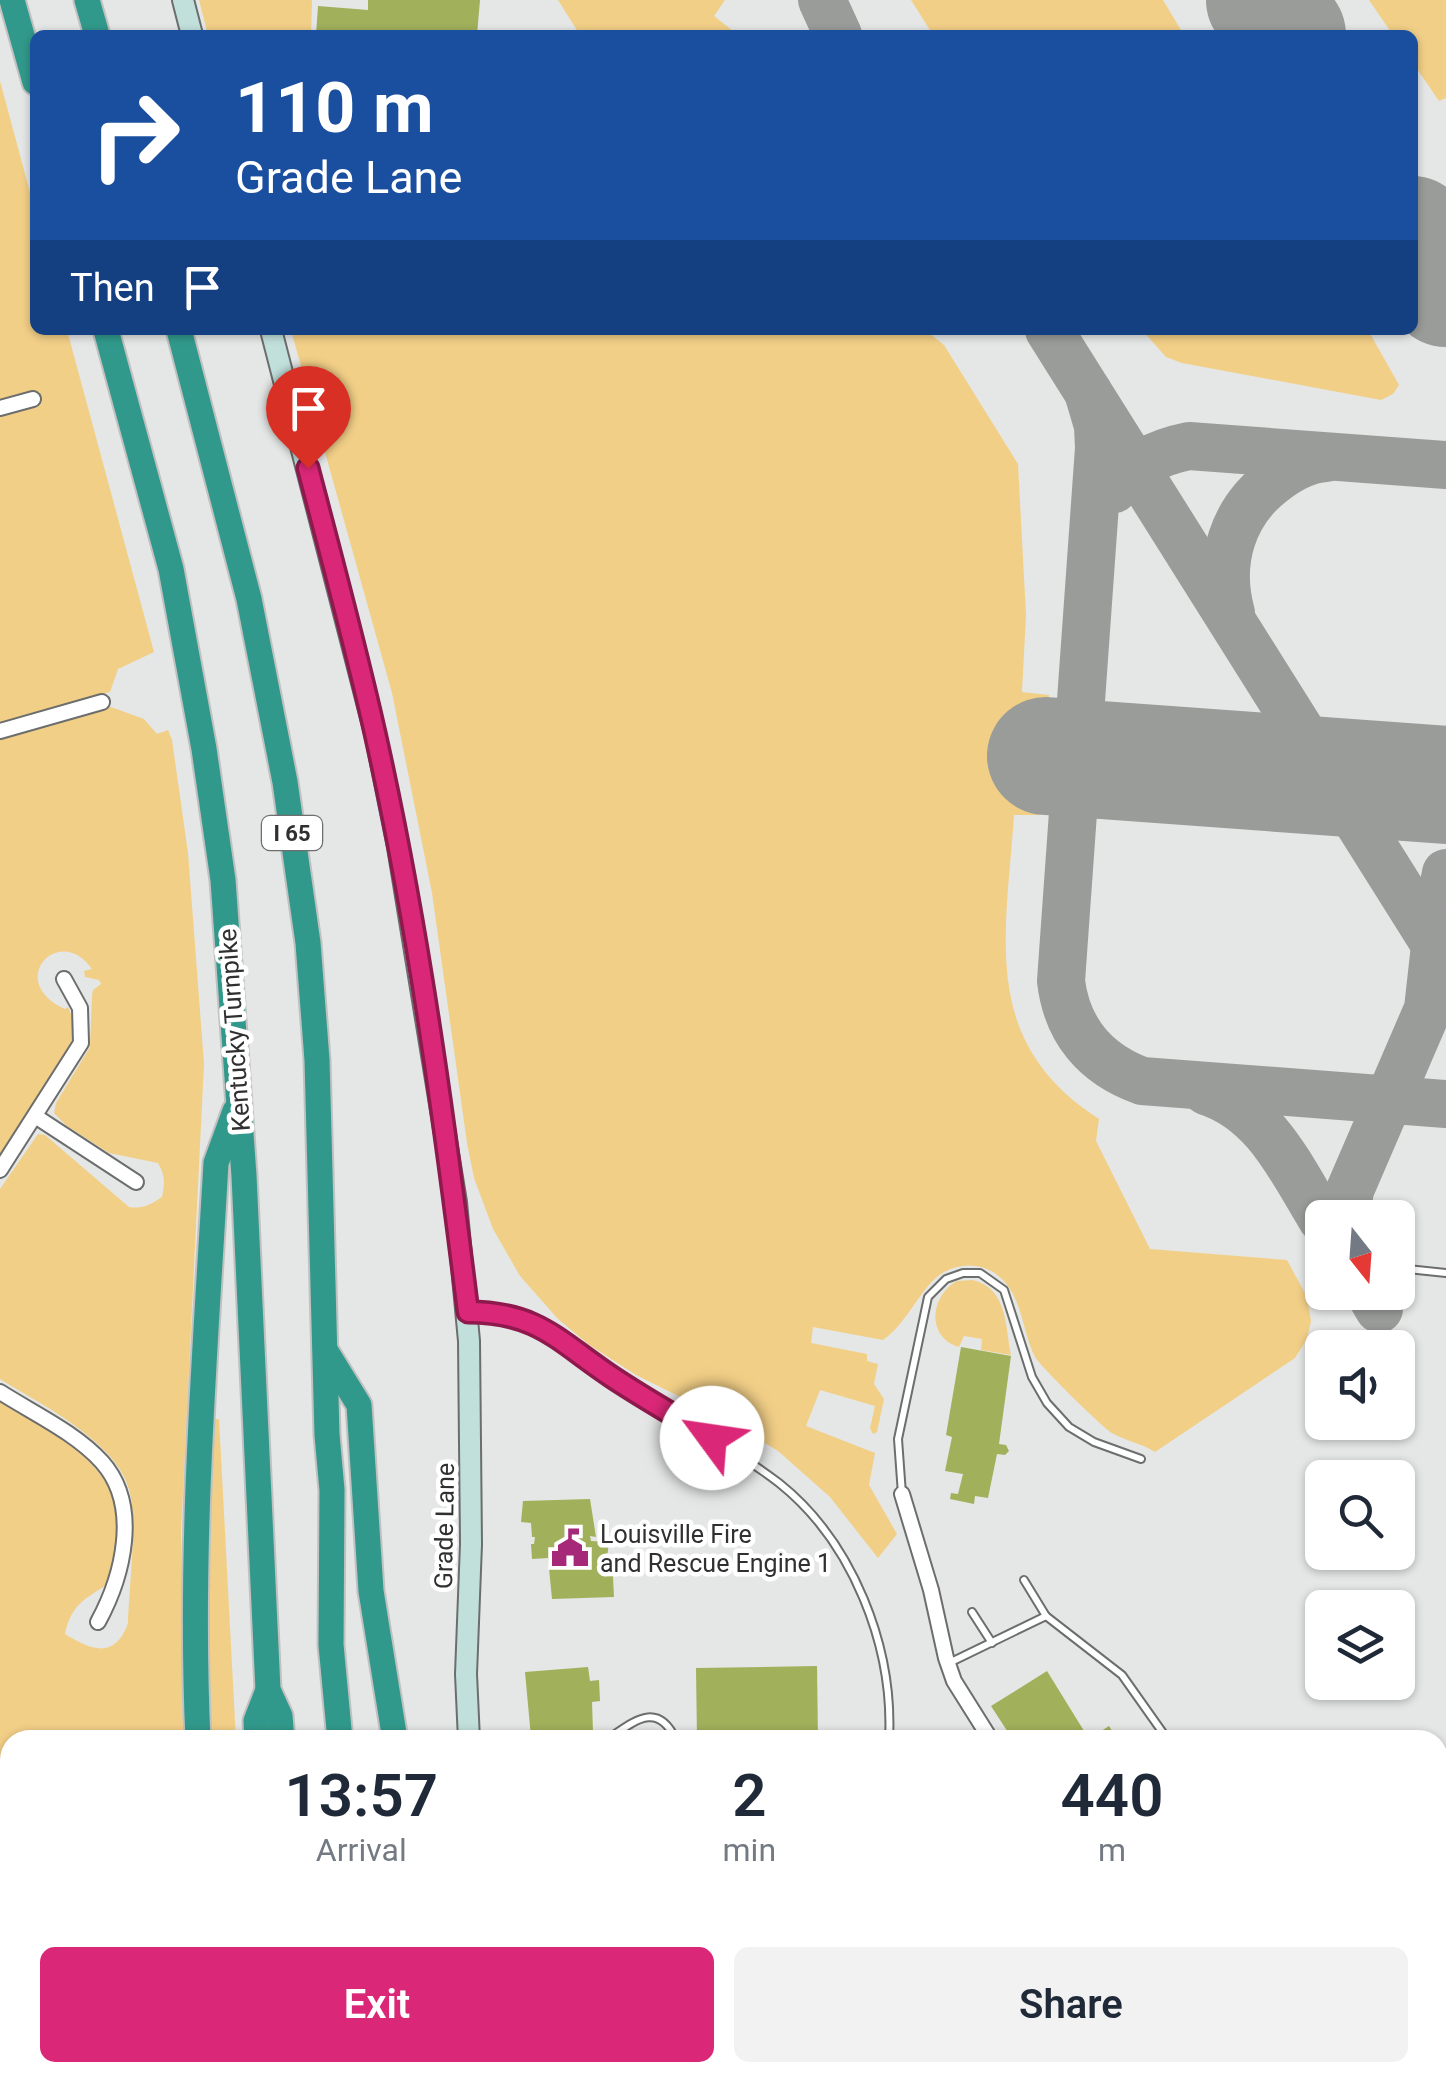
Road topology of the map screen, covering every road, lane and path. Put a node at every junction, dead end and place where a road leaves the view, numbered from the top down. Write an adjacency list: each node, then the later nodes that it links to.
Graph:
1 (12, 0): 6 (highway)
2 (87, 0): 4 (highway)
3 (183, 0): 5 (main road)
4 (96, 30)
5 (191, 30)
6 (30, 64)
7 (107, 335): 15 (highway, Kentucky Turnpike)
8 (180, 335): 22 (highway, I 65)
9 (272, 335): 21 (main road, Grade Lane)
10 (33, 399): 11 (street)
11 (0, 408)
12 (102, 702): 13 (street)
13 (0, 731)
14 (64, 979): 16 (street)
15 (238, 1102): 32 (highway, Kentucky Turnpike); 33 (highway)
16 (36, 1116): 17 (street); 18 (street)
17 (0, 1170)
18 (136, 1182)
19 (1415, 1270): 20 (lane)
20 (1446, 1273)
21 (468, 1312): 38 (main road, Grade Lane); 41 (lane)
22 (324, 1348): 36 (highway, I 65); 37 (highway)
23 (0, 1392): 29 (street)
24 (1141, 1459): 25 (lane)
25 (902, 1494): 31 (street)
26 (1024, 1580): 28 (lane)
27 (972, 1612): 30 (lane)
28 (1046, 1616): 30 (lane); 43 (lane)
29 (98, 1622)
30 (992, 1642): 31 (lane)
31 (948, 1664): 42 (street)
32 (268, 1690): 34 (highway); 35 (highway, Kentucky Turnpike)
33 (198, 1730)
34 (257, 1730)
35 (281, 1730)
36 (339, 1730)
37 (393, 1730)
38 (469, 1730)
39 (619, 1730): 40 (lane)
40 (669, 1730)
41 (889, 1730)
42 (985, 1730)
43 (1161, 1730)

